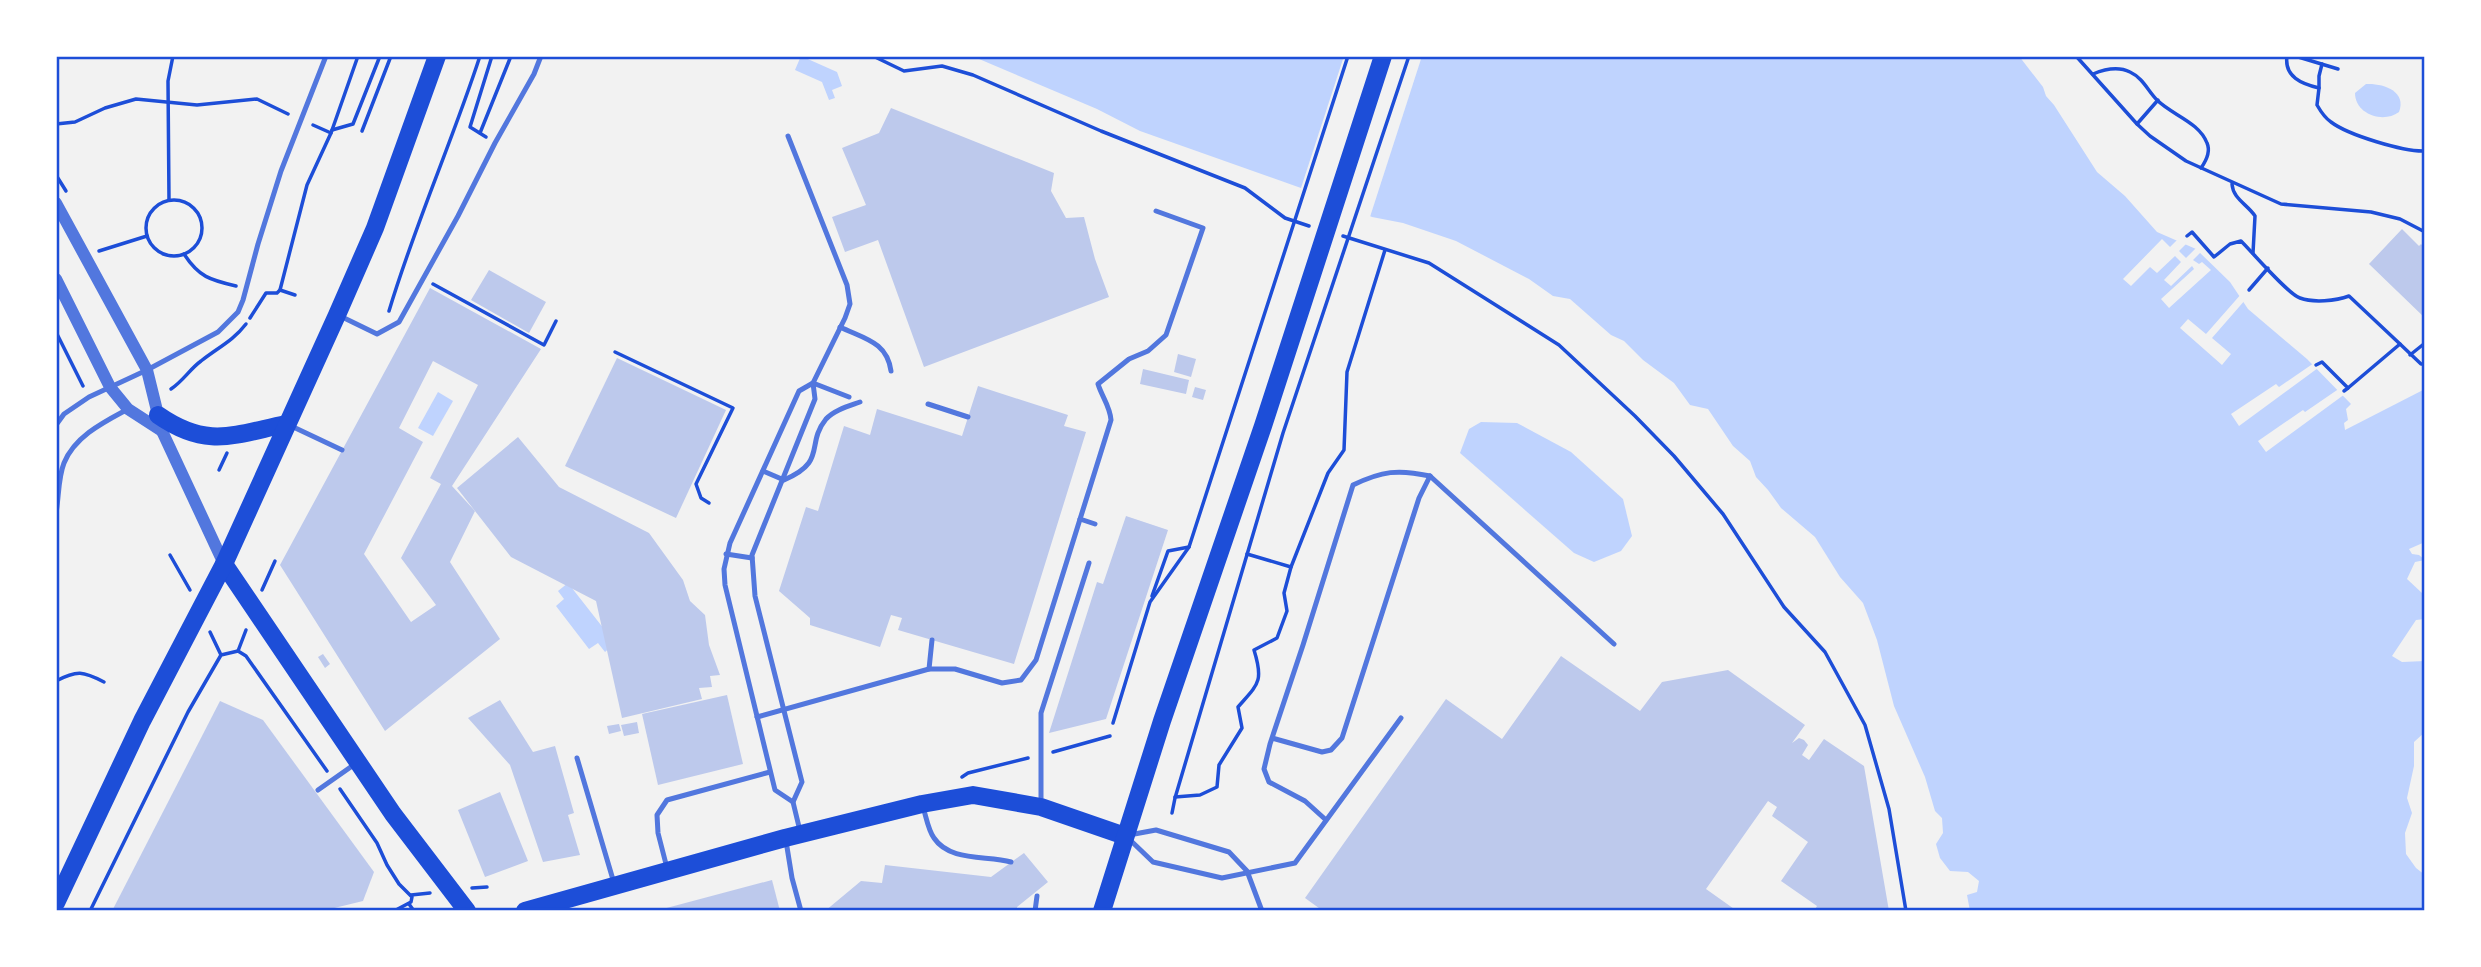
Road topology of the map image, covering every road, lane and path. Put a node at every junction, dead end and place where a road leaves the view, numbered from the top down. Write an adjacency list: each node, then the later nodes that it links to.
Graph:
1 (173, 56): 25 (path)
2 (326, 56): 72 (lane)
3 (358, 56): 30 (path)
4 (380, 56): 30 (path)
5 (391, 56): 31 (path)
6 (437, 56): 62 (main road)
7 (480, 56): 61 (path)
8 (492, 56): 32 (path)
9 (511, 56): 32 (path)
10 (541, 56): 34 (lane)
11 (873, 56): 41 (path)
12 (1348, 56): 96 (path)
13 (1383, 56): 130 (main road)
14 (1409, 56): 98 (path)
15 (2076, 56): 22 (path)
16 (2287, 56): 23 (path)
17 (2295, 56): 19 (path)
18 (2317, 56): 19 (path)
19 (2314, 62): 20 (path)
20 (2322, 64): 21 (path); 23 (path)
21 (2338, 69)
22 (2093, 74): 24 (path); 28 (path)
23 (2319, 88): 35 (path)
24 (2158, 100): 28 (path); 36 (path)
25 (167, 102): 26 (path); 27 (path); 38 (path)
26 (288, 114)
27 (56, 124)
28 (2137, 124): 36 (path)
29 (311, 125): 30 (path)
30 (331, 131): 56 (path)
31 (362, 131)
32 (480, 133): 34 (path)
33 (788, 136): 64 (lane)
34 (495, 143): 62 (lane)
35 (2425, 150)
36 (2201, 169): 37 (path)
37 (2232, 184): 42 (path); 49 (path)
38 (169, 200): 44 (path); 50 (path)
39 (56, 203): 51 (street)
40 (1156, 211): 94 (lane)
41 (1310, 226)
42 (2425, 232)
43 (1335, 234): 47 (path)
44 (147, 236): 50 (path); 51 (path)
45 (2187, 236): 46 (path)
46 (2204, 245): 48 (path); 49 (path)
47 (1385, 250): 102 (path); 147 (path)
48 (2199, 250)
49 (2253, 253): 52 (path)
50 (184, 254): 55 (path)
51 (85, 256): 72 (street)
52 (2268, 268): 57 (path); 67 (path)
53 (56, 279): 75 (street)
54 (428, 281): 63 (path)
55 (236, 286)
56 (279, 290): 59 (path); 60 (path)
57 (2249, 290)
58 (259, 292): 59 (path)
59 (266, 293): 76 (path)
60 (295, 295)
61 (393, 298)
62 (337, 315): 84 (main road)
63 (556, 321)
64 (840, 327): 73 (lane); 74 (lane)
65 (56, 332): 77 (path)
66 (2425, 343): 69 (path)
67 (2400, 344): 69 (path); 71 (path)
68 (615, 352): 92 (path)
69 (2410, 355): 70 (path)
70 (2425, 364)
71 (2316, 365)
72 (147, 370): 75 (lane); 83 (street)
73 (891, 372)
74 (813, 383): 78 (lane); 89 (lane); 91 (lane)
75 (110, 387): 77 (lane); 81 (street)
76 (171, 389)
77 (89, 397): 85 (lane)
78 (849, 397)
79 (860, 402): 91 (lane)
80 (928, 404): 82 (lane)
81 (128, 409): 83 (street); 93 (lane)
82 (968, 417)
83 (160, 423): 84 (main road); 101 (street)
84 (286, 424): 87 (lane); 101 (main road)
85 (56, 425)
86 (229, 447): 88 (path)
87 (342, 450)
88 (219, 470)
89 (762, 471): 91 (lane); 97 (lane)
90 (1430, 476): 105 (lane); 114 (lane); 114 (lane)
91 (784, 480): 99 (lane)
92 (709, 503)
93 (56, 513)
94 (1080, 519): 95 (lane); 106 (lane)
95 (1095, 524)
96 (1189, 547): 103 (path); 103 (path)
97 (726, 554): 99 (lane); 110 (lane)
98 (1247, 554): 102 (path); 123 (path)
99 (752, 558): 109 (lane)
100 (1089, 563): 115 (lane)
101 (224, 564): 117 (main road); 136 (main road)
102 (1292, 567): 123 (path)
103 (1150, 602): 112 (path)
104 (932, 640): 106 (lane)
105 (1614, 644)
106 (929, 669): 109 (lane)
107 (56, 681): 108 (path)
108 (104, 682)
109 (783, 710): 110 (lane); 124 (lane)
110 (757, 717): 119 (lane)
111 (1401, 718): 128 (lane)
112 (1113, 723)
113 (1110, 736): 115 (path)
114 (1272, 738): 128 (lane)
115 (1042, 755): 120 (path); 126 (lane)
116 (577, 758): 134 (lane)
117 (358, 762): 121 (lane); 141 (main road)
118 (326, 769): 138 (path)
119 (770, 772): 124 (lane); 132 (lane)
120 (957, 781)
121 (318, 790)
122 (341, 791): 137 (path)
123 (1175, 797): 127 (path)
124 (793, 802): 129 (lane)
125 (922, 804): 126 (main road); 129 (main road); 131 (lane)
126 (1041, 807): 130 (main road)
127 (1172, 813)
128 (1326, 820): 133 (lane)
129 (793, 836): 132 (main road); 143 (lane)
130 (1125, 836): 133 (lane); 133 (lane); 145 (main road)
131 (1011, 862)
132 (667, 871): 134 (main road)
133 (1247, 871): 146 (lane)
134 (614, 886): 142 (main road)
135 (1037, 896): 144 (lane)
136 (56, 903)
137 (409, 904): 139 (path); 140 (path)
138 (90, 911)
139 (394, 911)
140 (414, 911)
141 (467, 911)
142 (525, 911)
143 (801, 911)
144 (1035, 911)
145 (1102, 911)
146 (1262, 911)
147 (1906, 911)

